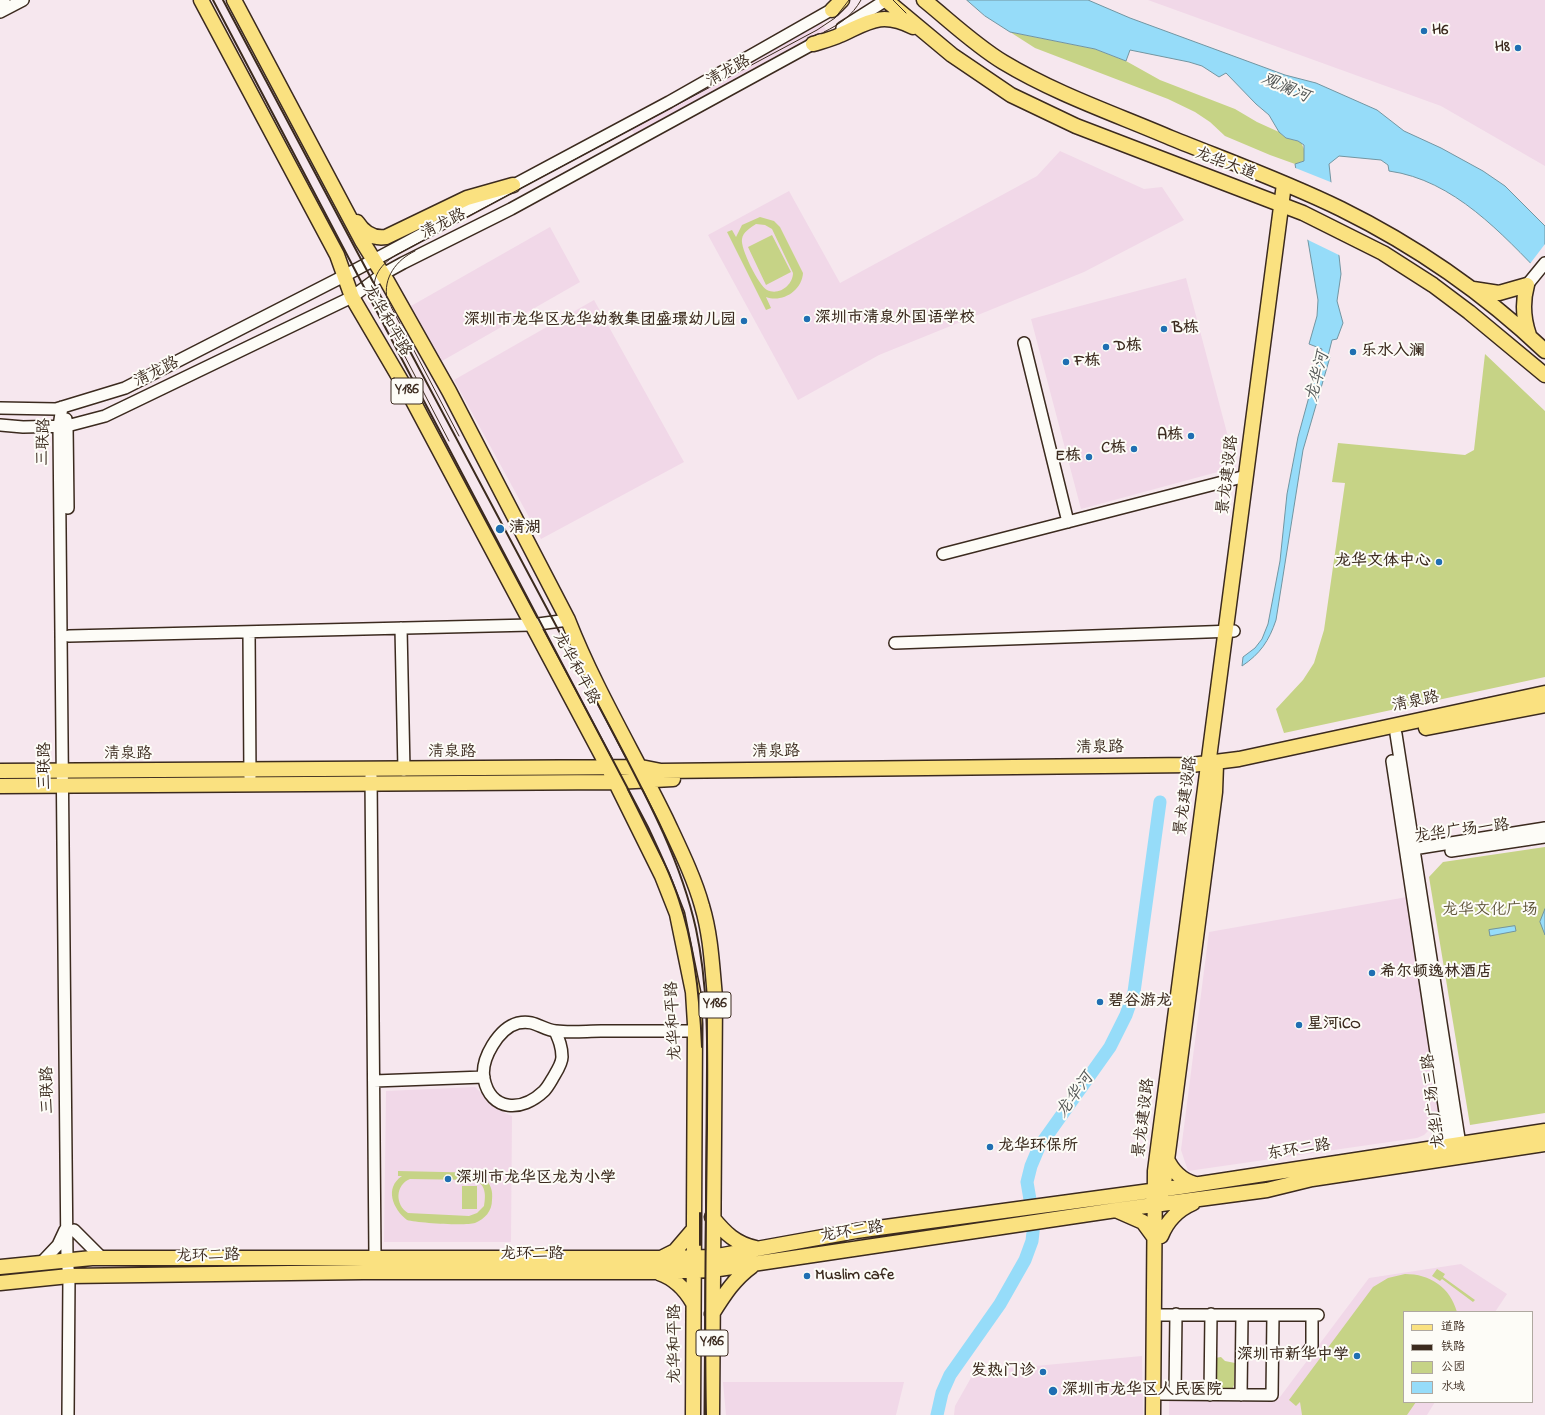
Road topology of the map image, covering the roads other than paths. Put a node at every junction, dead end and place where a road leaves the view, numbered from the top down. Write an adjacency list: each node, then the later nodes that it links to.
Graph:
1 (4, 0): 9 (street)
2 (23, 0): 11 (street)
3 (201, 0): 21 (main road, 龙华和平路 / Y186)
4 (234, 0): 16 (main road, 龙华和平路 / Y186)
5 (842, 0): 10 (main road)
6 (847, 0): 10 (street, 清龙路)
7 (886, 0): 12 (main road, 龙华大道); 13 (street, 清龙路)
8 (924, 0): 15 (main road, 龙华大道)
9 (0, 2)
10 (832, 10): 14 (street, 清龙路)
11 (0, 12)
12 (926, 33): 13 (main road); 17 (main road, 龙华大道)
13 (814, 44): 20 (street, 清龙路)
14 (513, 184): 16 (main road); 18 (street, 清龙路)
15 (1292, 187): 17 (main road, 景龙建设路); 23 (main road, 龙华大道)
16 (338, 196): 18 (main road, 龙华和平路 / Y186)
17 (1291, 208): 28 (main road, 龙华大道); 33 (main road, 景龙建设路); 39 (main road, 景龙建设路)
18 (374, 259): 20 (main road, 龙华和平路 / Y186); 21 (street, 清龙路)
19 (1545, 263): 22 (street)
20 (383, 274): 24 (street, 清龙路); 36 (main road, 龙华和平路 / Y186)
21 (344, 276): 24 (main road, 龙华和平路 / Y186); 29 (street, 清龙路)
22 (1527, 285): 23 (main road); 25 (main road)
23 (1472, 289): 25 (main road, 龙华大道)
24 (352, 297): 32 (street, 清龙路); 37 (main road, 龙华和平路 / Y186)
25 (1529, 336): 27 (main road, 龙华大道)
26 (1024, 343): 34 (street)
27 (1545, 351)
28 (1545, 375)
29 (62, 407): 30 (street, 清龙路); 32 (street, 三联路)
30 (0, 408)
31 (0, 425): 32 (street, 清龙路)
32 (63, 426): 41 (street, 三联路); 53 (street, 三联路)
33 (1246, 476): 34 (street); 39 (main road, 景龙建设路)
34 (1068, 522): 35 (street)
35 (943, 554)
36 (568, 620): 37 (street); 50 (main road, 龙华和平路 / Y186)
37 (531, 625): 38 (street); 47 (main road, 龙华和平路 / Y186)
38 (401, 628): 40 (street); 48 (street)
39 (1230, 631): 42 (street); 46 (main road, 景龙建设路)
40 (249, 632): 41 (street); 51 (street)
41 (69, 636): 53 (street, 三联路)
42 (895, 643)
43 (1545, 693): 46 (main road, 清泉路)
44 (1545, 705): 45 (main road, 清泉路)
45 (1392, 735): 46 (main road, 清泉路); 58 (street, 龙华广场三路)
46 (1212, 766): 50 (main road, 清泉路); 66 (main road, 景龙建设路); 69 (main road, 景龙建设路)
47 (609, 769): 48 (main road, 清泉路); 50 (main road, 清泉路); 54 (main road, 龙华和平路 / Y186)
48 (404, 770): 52 (main road, 清泉路)
49 (0, 771): 53 (main road, 清泉路)
50 (644, 774): 54 (main road, 清泉路); 74 (main road, 龙华和平路 / Y186)
51 (250, 777): 52 (main road, 清泉路); 53 (main road, 清泉路)
52 (371, 777): 54 (main road, 清泉路); 62 (street)
53 (66, 778): 55 (main road, 清泉路); 76 (street, 三联路)
54 (616, 782): 60 (main road, 龙华和平路 / Y186)
55 (0, 786)
56 (1545, 828): 58 (street, 龙华广场一路)
57 (1545, 837): 58 (street, 龙华广场一路)
58 (1411, 853): 64 (street, 龙华广场三路)
59 (554, 1031): 60 (street); 61 (street); 61 (street)
60 (695, 1032): 77 (main road, 龙华和平路 / Y186)
61 (484, 1077): 62 (street)
62 (374, 1080): 80 (street)
63 (1545, 1131): 64 (main road, 东环二路)
64 (1455, 1144): 67 (street, 龙华广场三路); 68 (main road, 东环二路)
65 (1545, 1144): 67 (main road, 东环二路)
66 (1166, 1157): 68 (main road); 69 (main road, 景龙建设路)
67 (1456, 1159): 70 (main road, 东环二路)
68 (1195, 1184): 69 (main road, 东环二路)
69 (1159, 1189): 71 (main road, 东环二路); 72 (main road, 景龙建设路)
70 (1198, 1200): 72 (main road, 东环二路); 78 (main road)
71 (1058, 1203): 79 (main road, 龙环二路)
72 (1158, 1205): 73 (main road, 东环二路); 78 (main road, 景龙建设路)
73 (1116, 1210): 75 (main road, 东环二路); 78 (main road)
74 (712, 1217): 79 (main road); 86 (main road, 龙华和平路 / Y186)
75 (1060, 1218): 87 (main road, 龙环二路)
76 (70, 1228): 81 (street); 83 (street, 三联路); 84 (street)
77 (694, 1230): 82 (main road); 85 (main road, 龙华和平路 / Y186)
78 (1157, 1237): 96 (main road, 景龙建设路); 106 (main road, 景龙建设路)
79 (758, 1249): 86 (main road, 龙环二路)
80 (374, 1257): 81 (main road, 龙环二路); 82 (main road, 龙环二路)
81 (102, 1258): 83 (main road, 龙环二路)
82 (659, 1258): 85 (main road, 龙环二路)
83 (70, 1260): 84 (main road, 龙环二路); 90 (street, 三联路)
84 (41, 1263): 88 (main road, 龙环二路)
85 (693, 1264): 86 (main road, 龙环二路); 89 (main road, 龙环二路); 92 (main road, 龙华和平路 / Y186)
86 (712, 1264): 87 (main road, 龙环二路); 93 (main road, 龙华和平路 / Y186)
87 (753, 1265): 93 (main road)
88 (0, 1267)
89 (656, 1272): 90 (main road, 龙环二路); 92 (main road)
90 (69, 1276): 91 (main road, 龙环二路); 103 (street, 三联路)
91 (0, 1283)
92 (693, 1303): 104 (main road, 龙华和平路 / Y186)
93 (712, 1314): 105 (main road, 龙华和平路 / Y186)
94 (1176, 1314): 95 (street); 96 (street); 100 (street)
95 (1211, 1314): 97 (street); 101 (street)
96 (1161, 1315): 100 (main road, 景龙建设路)
97 (1242, 1315): 98 (street); 102 (street)
98 (1273, 1315): 99 (street); 102 (street)
99 (1308, 1351)
100 (1168, 1394): 101 (street); 107 (main road, 景龙建设路)
101 (1210, 1395): 102 (street)
102 (1241, 1395)
103 (68, 1415)
104 (693, 1415)
105 (712, 1415)
106 (1154, 1415)
107 (1161, 1415)

